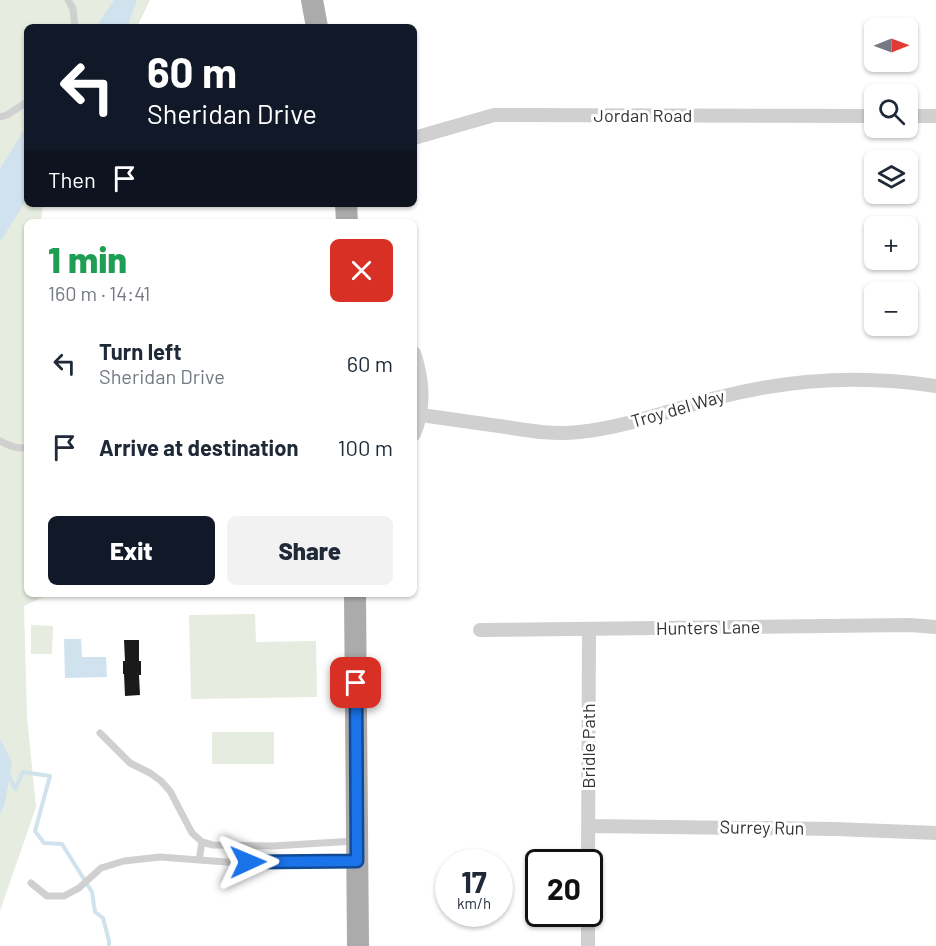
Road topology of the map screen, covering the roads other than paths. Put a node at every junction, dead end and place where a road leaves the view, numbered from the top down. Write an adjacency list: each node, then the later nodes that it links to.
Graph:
1 (68, 0): 3 (lane)
2 (312, 0): 4 (main road)
3 (75, 24)
4 (316, 24)
5 (24, 104): 9 (lane)
6 (864, 116): 10 (street, Jordan Road)
7 (918, 116): 8 (street)
8 (936, 116)
9 (0, 117)
10 (417, 137)
11 (417, 368): 13 (street)
12 (936, 386): 13 (street, Troy del Way)
13 (421, 415): 14 (street)
14 (417, 426)
15 (0, 441): 16 (lane)
16 (24, 448)
17 (356, 597): 26 (main road)
18 (936, 627): 19 (street, Hunters Lane)
19 (589, 629): 20 (street, Hunters Lane); 22 (street, Bridle Path)
20 (480, 630)
21 (100, 733): 24 (lane)
22 (588, 826): 23 (street, Surrey Run); 25 (street, Bridle Path)
23 (936, 832)
24 (202, 842): 26 (lane); 27 (lane)
25 (588, 849)
26 (357, 851): 27 (lane); 30 (main road)
27 (199, 860): 28 (lane)
28 (31, 884)
29 (588, 927): 31 (street)
30 (358, 946)
31 (588, 946)

